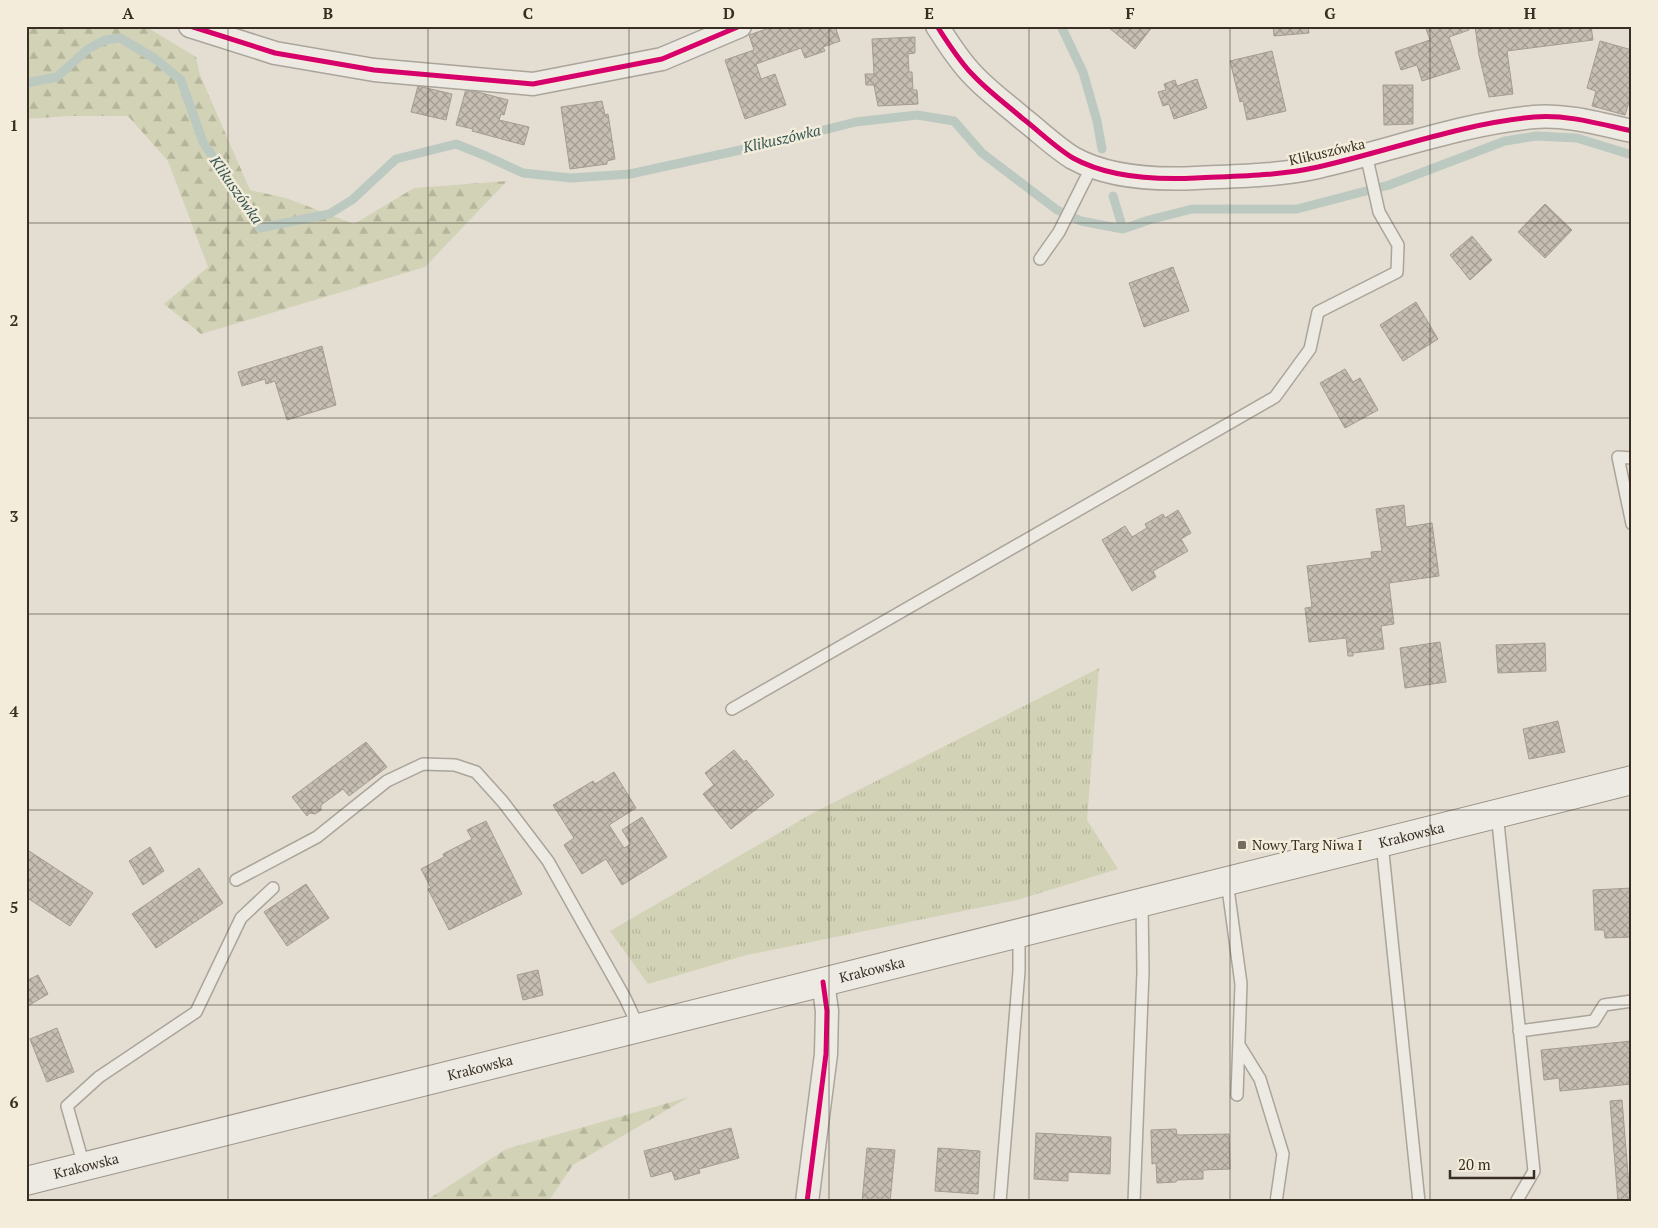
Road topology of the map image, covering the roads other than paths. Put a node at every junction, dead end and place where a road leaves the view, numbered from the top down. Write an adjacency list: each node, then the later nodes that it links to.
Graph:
1 (190, 26): 2 (street)
2 (740, 26)
3 (937, 26): 6 (street, Klikuszówka)
4 (1632, 131): 5 (street, Klikuszówka)
5 (1366, 154): 6 (street, Klikuszówka); 10 (lane)
6 (1092, 166): 7 (lane)
7 (1040, 259)
8 (1632, 458): 9 (lane)
9 (1632, 524)
10 (732, 710)
11 (1632, 780): 12 (main road, Krakowska)
12 (1497, 813): 13 (main road, Krakowska); 22 (lane)
13 (1382, 842): 15 (main road, Krakowska); 31 (lane)
14 (236, 880): 21 (lane)
15 (1227, 881): 17 (main road, Krakowska); 23 (lane)
16 (273, 888): 25 (lane)
17 (1142, 902): 18 (main road, Krakowska); 29 (lane)
18 (1019, 933): 19 (main road, Krakowska); 28 (lane)
19 (823, 982): 21 (main road, Krakowska); 27 (street)
20 (1632, 1001): 22 (lane)
21 (639, 1028): 25 (main road, Krakowska)
22 (1519, 1031): 32 (lane)
23 (1239, 1045): 24 (lane); 30 (lane)
24 (1237, 1095)
25 (84, 1166): 26 (main road, Krakowska)
26 (26, 1181)
27 (807, 1202)
28 (1000, 1202)
29 (1134, 1202)
30 (1276, 1202)
31 (1418, 1202)
32 (1516, 1202)

